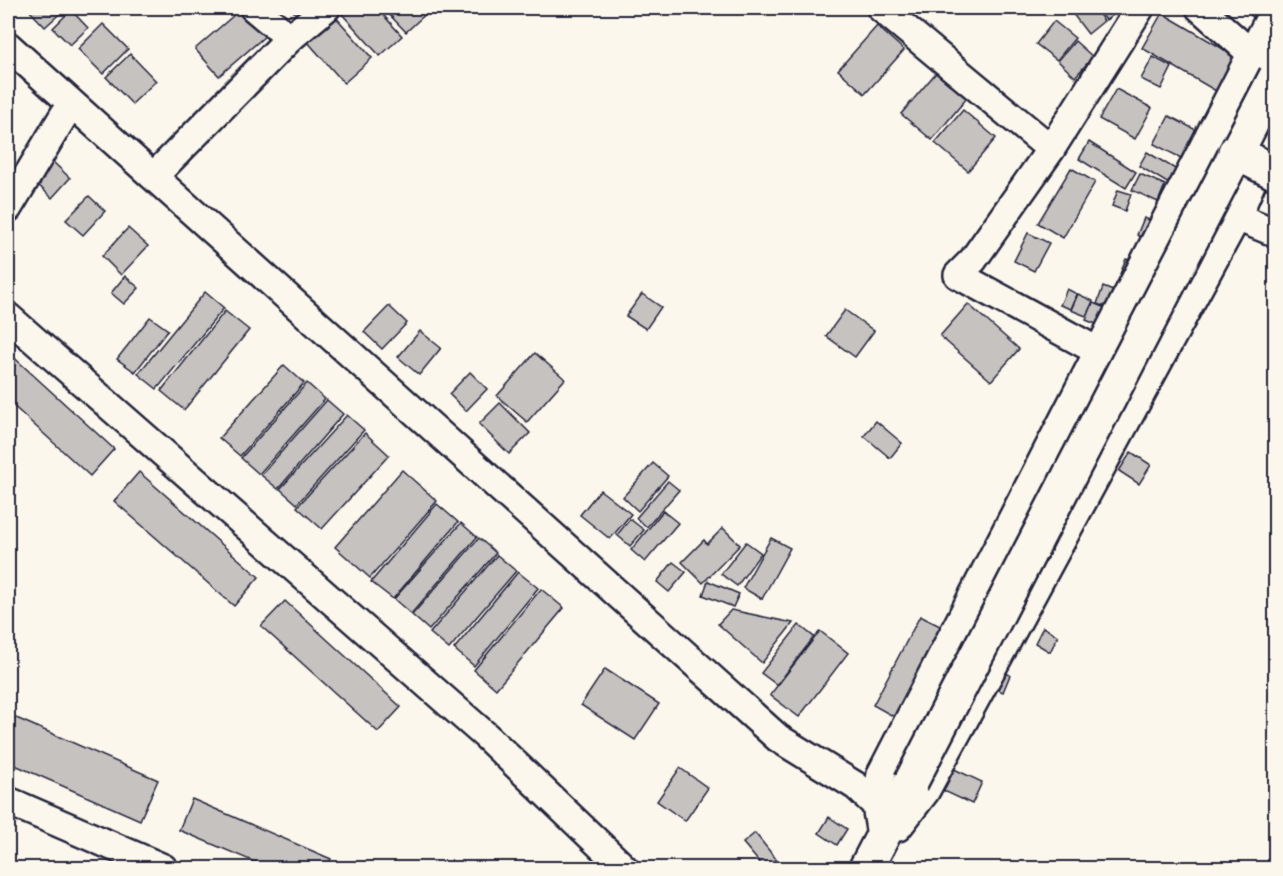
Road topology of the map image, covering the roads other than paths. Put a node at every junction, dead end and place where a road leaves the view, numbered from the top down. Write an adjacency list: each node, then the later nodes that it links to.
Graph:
1 (254, 8): 7 (street)
2 (326, 8): 7 (street)
3 (881, 8): 13 (street)
4 (1140, 8): 13 (street)
5 (1200, 8): 9 (street)
6 (1275, 8): 9 (street)
7 (290, 38): 16 (street)
8 (8, 46): 11 (street)
9 (1250, 53): 10 (street); 21 (street)
10 (1275, 76): 14 (main road, bridge)
11 (70, 105): 16 (street); 17 (street)
12 (1275, 125): 18 (street)
13 (1051, 149): 21 (street)
14 (1235, 152): 15 (main road, bridge); 25 (main road, bridge)
15 (1275, 173)
16 (154, 176): 24 (street)
17 (8, 208)
18 (1237, 217): 19 (street); 22 (street)
19 (1275, 232)
20 (8, 317): 27 (street)
21 (1099, 352): 22 (street); 24 (street)
22 (1150, 378): 25 (street)
23 (8, 801): 26 (street)
24 (876, 805): 25 (street)
25 (874, 855)
26 (164, 868)
27 (624, 868)

